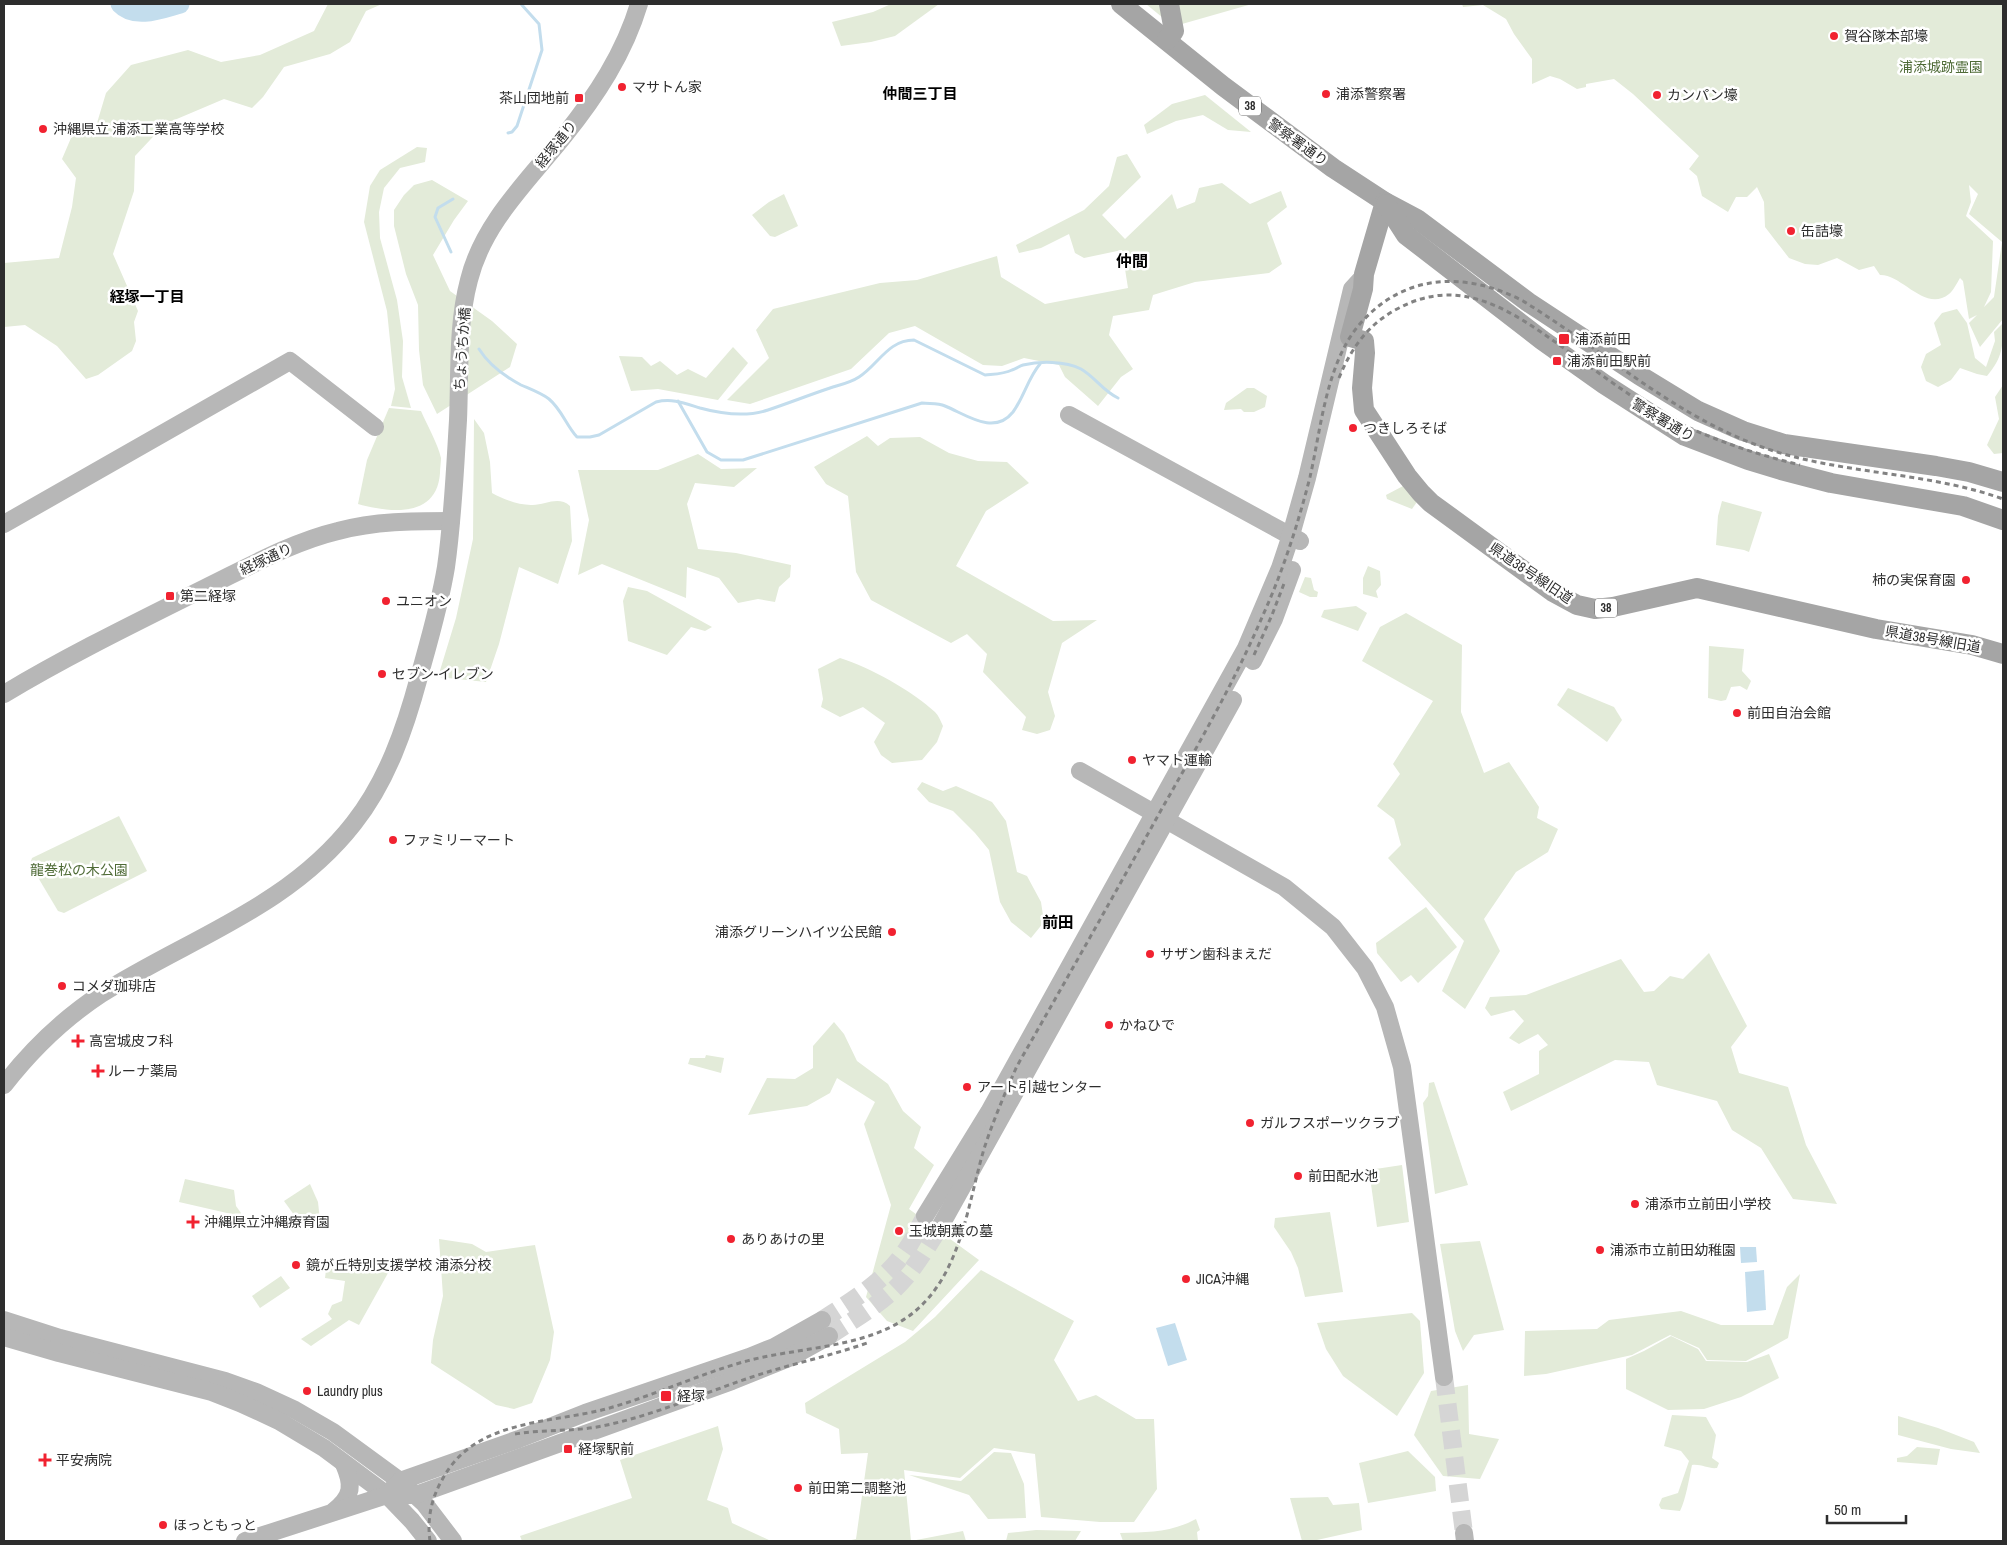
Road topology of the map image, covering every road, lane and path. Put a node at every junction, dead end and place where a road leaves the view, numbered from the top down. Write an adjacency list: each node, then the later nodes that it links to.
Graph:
1 (639, 4): 7 (street, 経塚通り)
2 (1121, 4): 4 (main road, 警察署通り / 38)
3 (1169, 4): 4 (main road)
4 (1167, 40): 5 (main road, 警察署通り / 38)
5 (1385, 202): 6 (main road); 11 (main road, 警察署通り / 38); 12 (main road, 警察署通り / 38)
6 (1363, 277): 8 (main road); 15 (street)
7 (468, 281): 13 (street, ちょうちか橋)
8 (1350, 337): 15 (street); 16 (main road, 県道38号線旧道 / 38)
9 (1069, 414): 15 (street)
10 (375, 428): 14 (street)
11 (2003, 482)
12 (2003, 520)
13 (451, 521): 17 (street, 経塚通り); 20 (street)
14 (4, 524)
15 (1296, 538): 19 (street)
16 (2003, 654)
17 (4, 694)
18 (1080, 771): 19 (street)
19 (1161, 818): 21 (street); 22 (street); 25 (street)
20 (4, 1085)
21 (925, 1216)
22 (941, 1225)
23 (4, 1320): 27 (street)
24 (4, 1337): 26 (street)
25 (1444, 1377)
26 (344, 1464): 28 (street); 30 (street)
27 (400, 1481): 28 (street); 29 (street); 29 (street)
28 (387, 1495): 29 (street); 30 (street); 32 (street)
29 (416, 1495): 33 (street)
30 (333, 1511): 31 (street)
31 (246, 1541)
32 (428, 1541)
33 (453, 1541)

